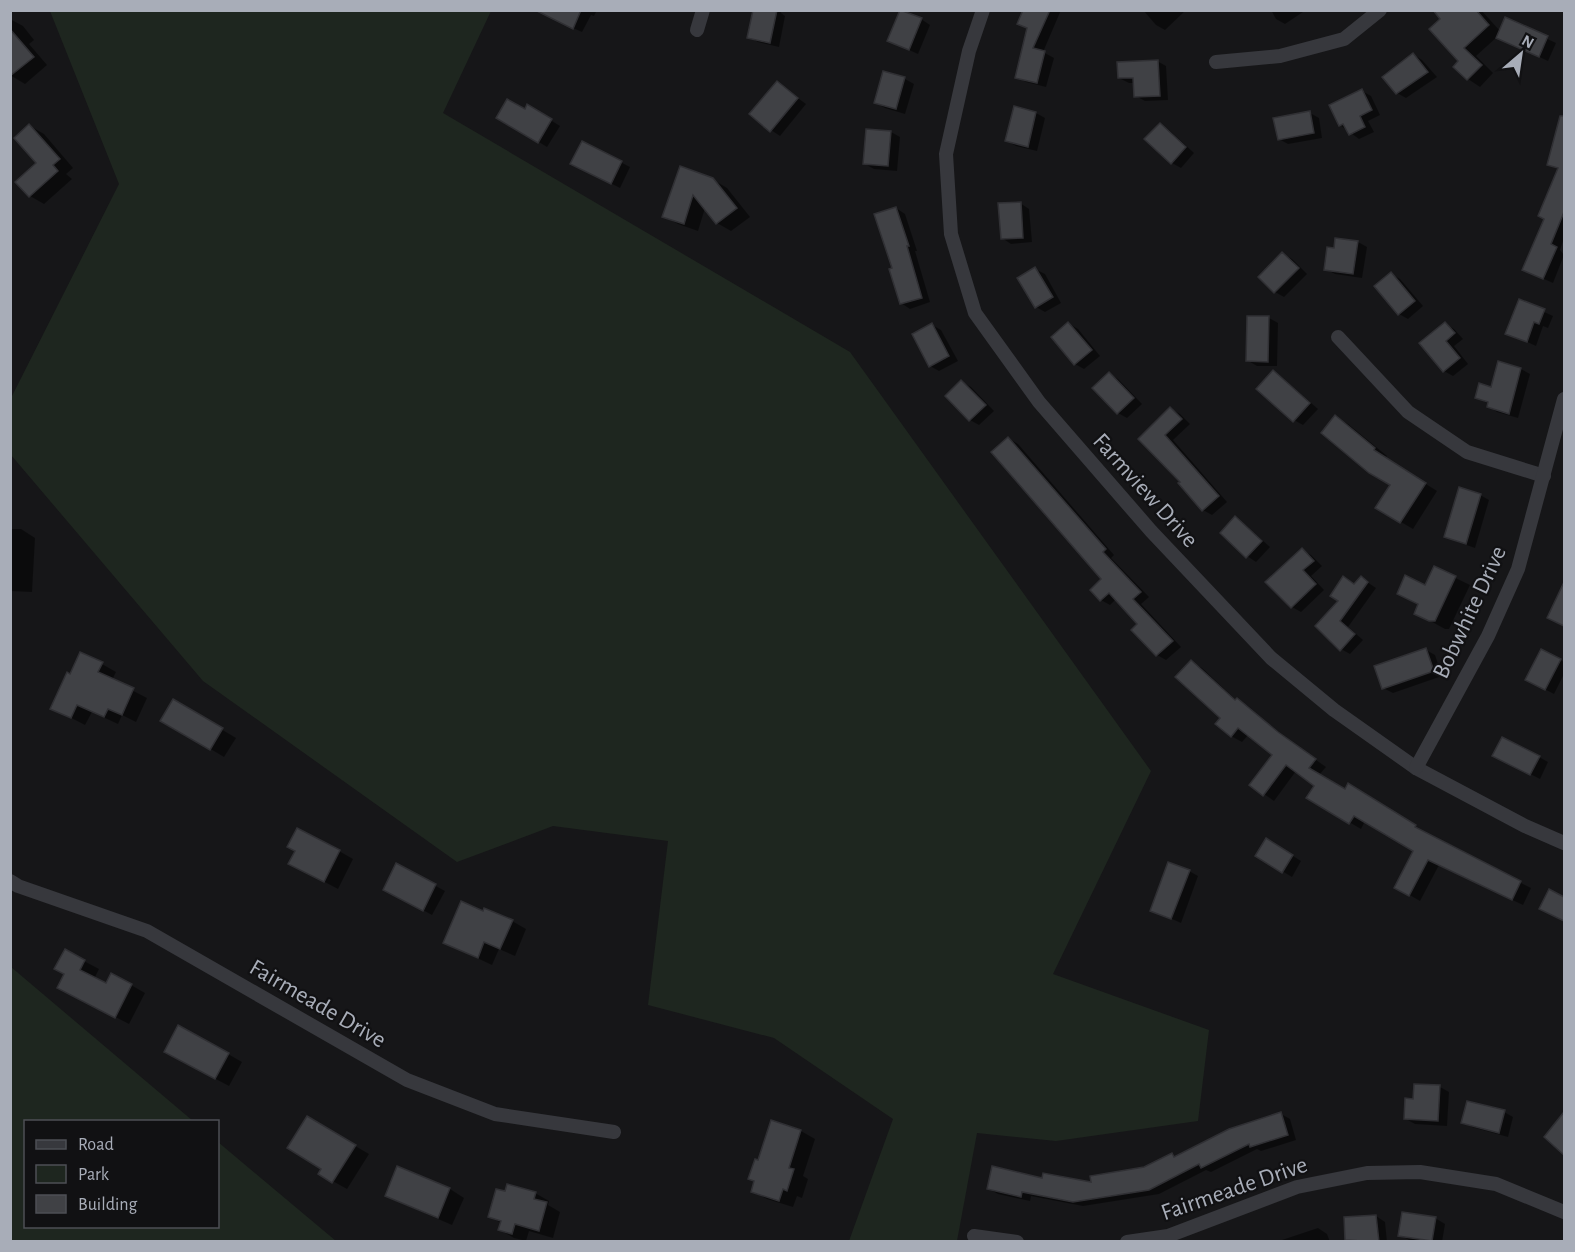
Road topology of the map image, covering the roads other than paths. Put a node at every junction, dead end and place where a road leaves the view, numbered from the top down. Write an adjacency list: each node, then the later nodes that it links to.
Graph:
1 (703, 10): 4 (street)
2 (983, 10): 9 (street, Farmview Drive)
3 (1380, 10): 5 (street)
4 (697, 30)
5 (1215, 62)
6 (1338, 338): 8 (street)
7 (1564, 399): 8 (street, Bobwhite Drive)
8 (1544, 476): 9 (street, Bobwhite Drive)
9 (1416, 768): 10 (street, Farmview Drive)
10 (1564, 843)
11 (10, 881): 12 (street, Fairmeade Drive)
12 (614, 1132)
13 (1564, 1212): 16 (street, Fairmeade Drive)
14 (974, 1236): 15 (street)
15 (1017, 1242)
16 (1127, 1242)

